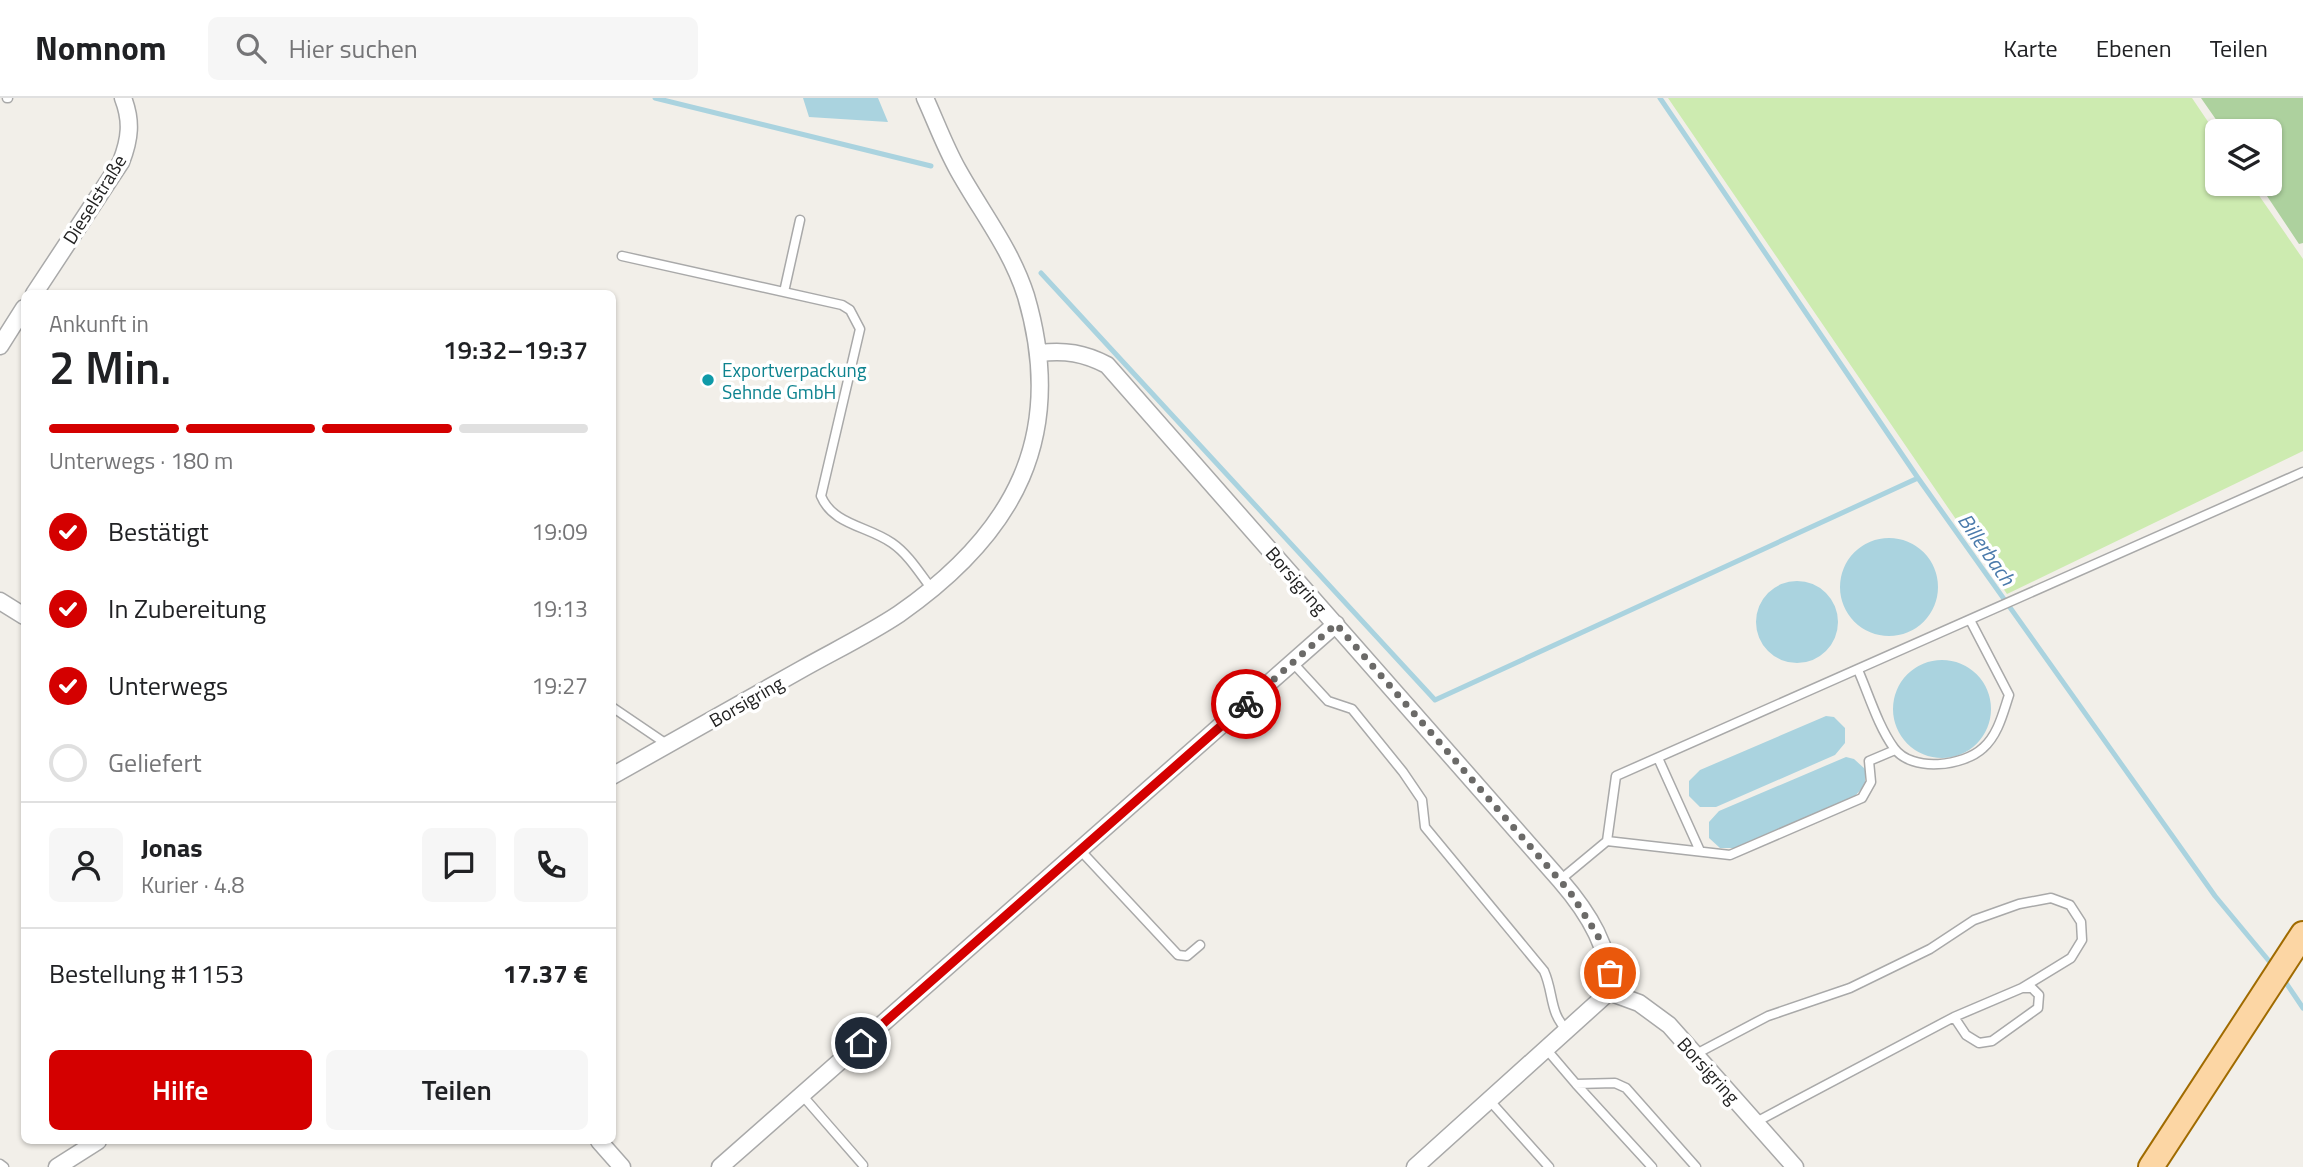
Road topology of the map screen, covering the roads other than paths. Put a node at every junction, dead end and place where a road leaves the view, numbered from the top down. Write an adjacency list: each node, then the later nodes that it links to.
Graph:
1 (123, 98): 5 (street, Dieselstraße)
2 (925, 98): 9 (street, Borsigring)
3 (800, 220): 6 (lane)
4 (622, 256): 6 (lane)
5 (37, 290)
6 (783, 292): 11 (lane)
7 (21, 313): 8 (street)
8 (0, 346)
9 (1040, 353): 11 (street, Borsigring); 15 (street, Borsigring)
10 (2303, 472): 14 (lane)
11 (931, 588): 19 (street, Borsigring)
12 (0, 601): 13 (street)
13 (21, 614)
14 (1970, 620): 17 (lane); 20 (lane)
15 (1336, 624): 16 (street); 26 (street, Borsigring)
16 (1293, 663): 24 (street); 32 (lane)
17 (1858, 670): 20 (lane); 21 (lane)
18 (616, 710): 19 (lane)
19 (668, 745): 22 (street, Borsigring)
20 (1895, 750): 25 (lane)
21 (1658, 758): 23 (lane); 25 (lane)
22 (616, 774)
23 (1607, 841): 25 (lane); 26 (lane)
24 (1080, 850): 28 (lane); 36 (street)
25 (1700, 851)
26 (1560, 880): 30 (street, Borsigring)
27 (2303, 934): 50 (main road)
28 (1200, 945)
29 (2022, 988): 31 (lane); 31 (lane); 34 (lane)
30 (1609, 992): 32 (street); 34 (street, Borsigring)
31 (1954, 1017): 38 (lane)
32 (1569, 1031): 33 (street)
33 (1547, 1050): 35 (lane); 37 (street)
34 (1696, 1054): 38 (street, Borsigring)
35 (1576, 1084): 47 (lane); 48 (lane)
36 (802, 1095): 41 (lane); 44 (street)
37 (1490, 1101): 45 (street); 46 (lane)
38 (1756, 1122): 49 (street, Borsigring)
39 (93, 1144): 42 (street)
40 (602, 1144): 43 (street)
41 (863, 1165)
42 (57, 1167)
43 (622, 1167)
44 (720, 1167)
45 (1415, 1167)
46 (1549, 1167)
47 (1652, 1167)
48 (1696, 1167)
49 (1795, 1167)
50 (2151, 1167)

